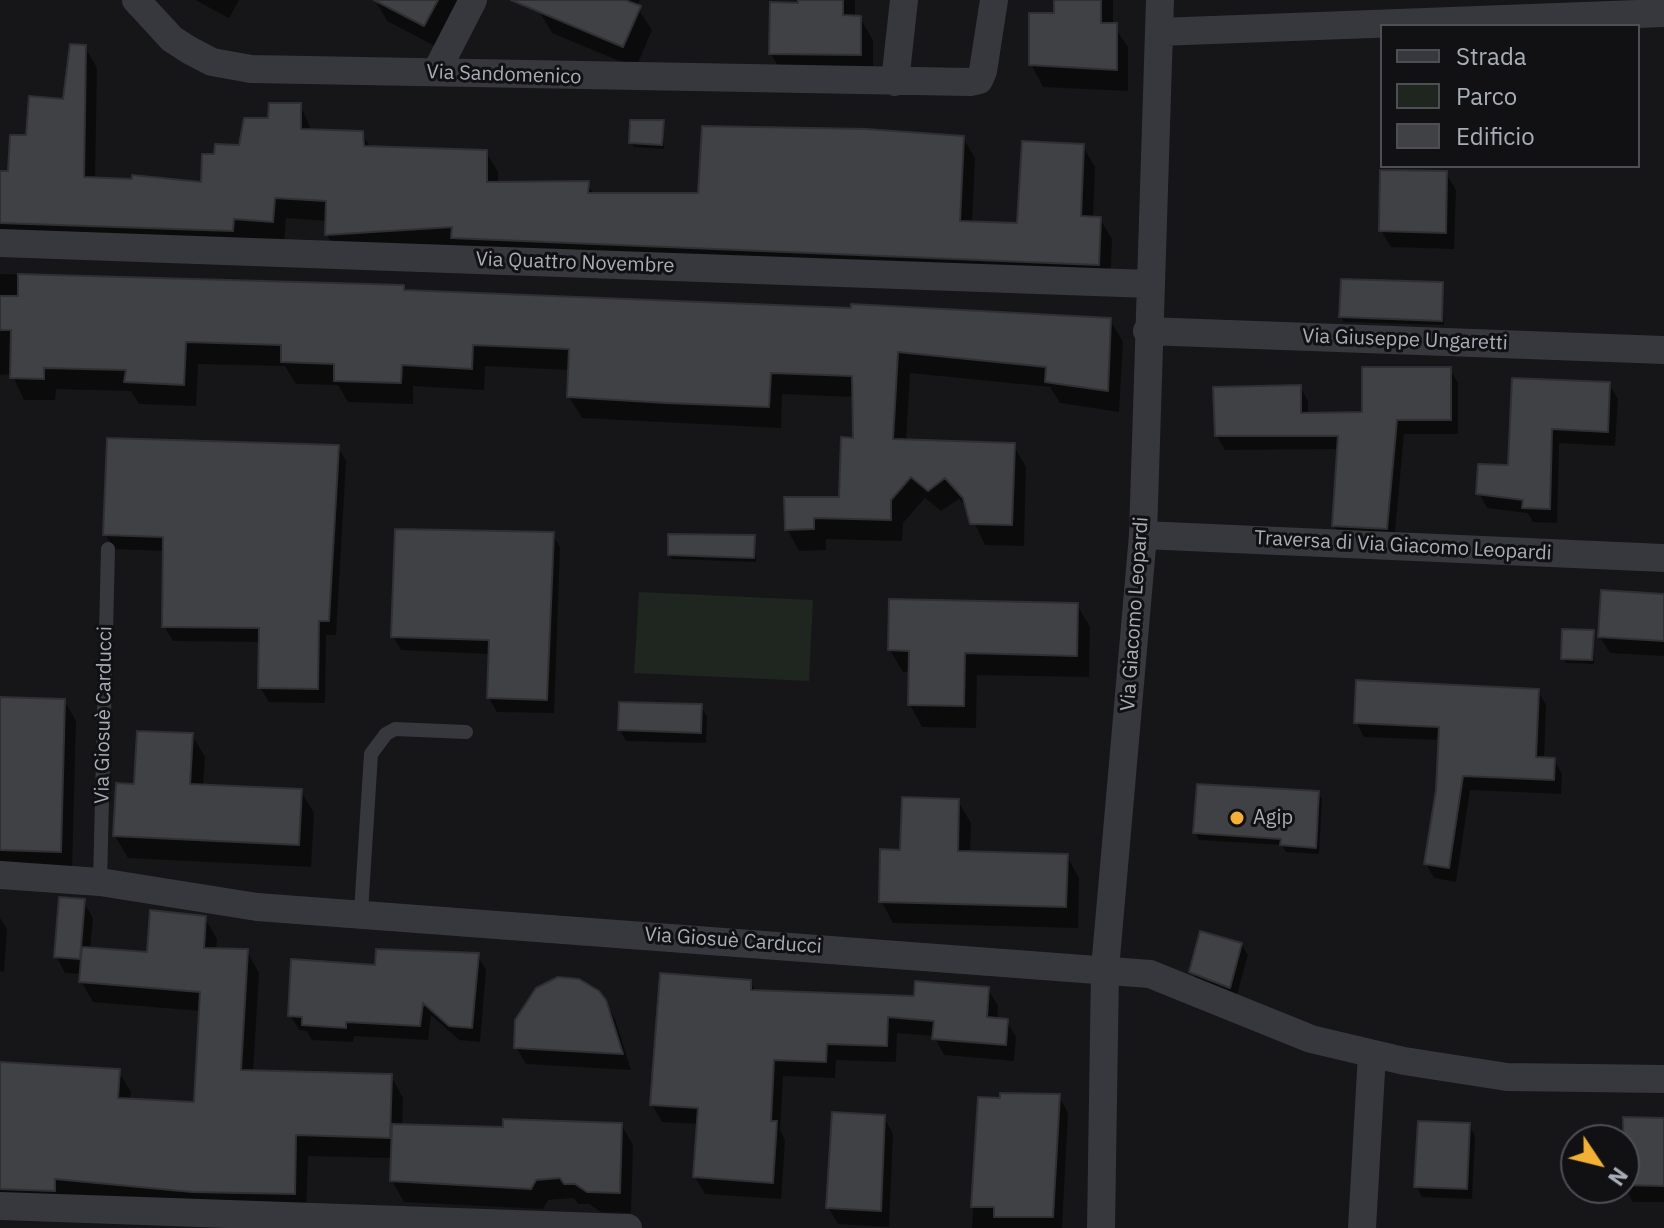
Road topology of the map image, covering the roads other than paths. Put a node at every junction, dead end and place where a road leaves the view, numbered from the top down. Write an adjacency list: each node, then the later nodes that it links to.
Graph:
1 (136, 0): 8 (street, Via Sandomenico)
2 (473, 0): 8 (street)
3 (904, 0): 9 (street)
4 (994, 0): 9 (street, Via Sandomenico)
5 (1160, 0): 7 (street, Via Giacomo Leopardi)
6 (1664, 13): 7 (street)
7 (1159, 32): 11 (street, Via Giacomo Leopardi)
8 (436, 72): 9 (street, Via Sandomenico)
9 (895, 82)
10 (0, 243): 11 (street, Via Quattro Novembre)
11 (1150, 284): 12 (street, Via Giacomo Leopardi)
12 (1147, 331): 13 (street, Via Giuseppe Ungaretti); 14 (street, Via Giacomo Leopardi)
13 (1664, 350)
14 (1143, 535): 16 (street, Traversa di Via Giacomo Leopardi); 21 (street, Via Giacomo Leopardi)
15 (108, 549): 19 (lane, Via Giosuè Carducci)
16 (1664, 558)
17 (466, 732): 20 (lane)
18 (0, 875): 19 (street, Via Giosuè Carducci)
19 (100, 882): 20 (street, Via Giosuè Carducci)
20 (361, 912): 21 (street, Via Giosuè Carducci)
21 (1105, 969): 22 (street, Via Giosuè Carducci); 26 (street, Via Giacomo Leopardi)
22 (1372, 1054): 23 (street, Via Giosuè Carducci); 27 (street)
23 (1664, 1079)
24 (0, 1206): 25 (street)
25 (628, 1228)
26 (1101, 1228)
27 (1362, 1228)

